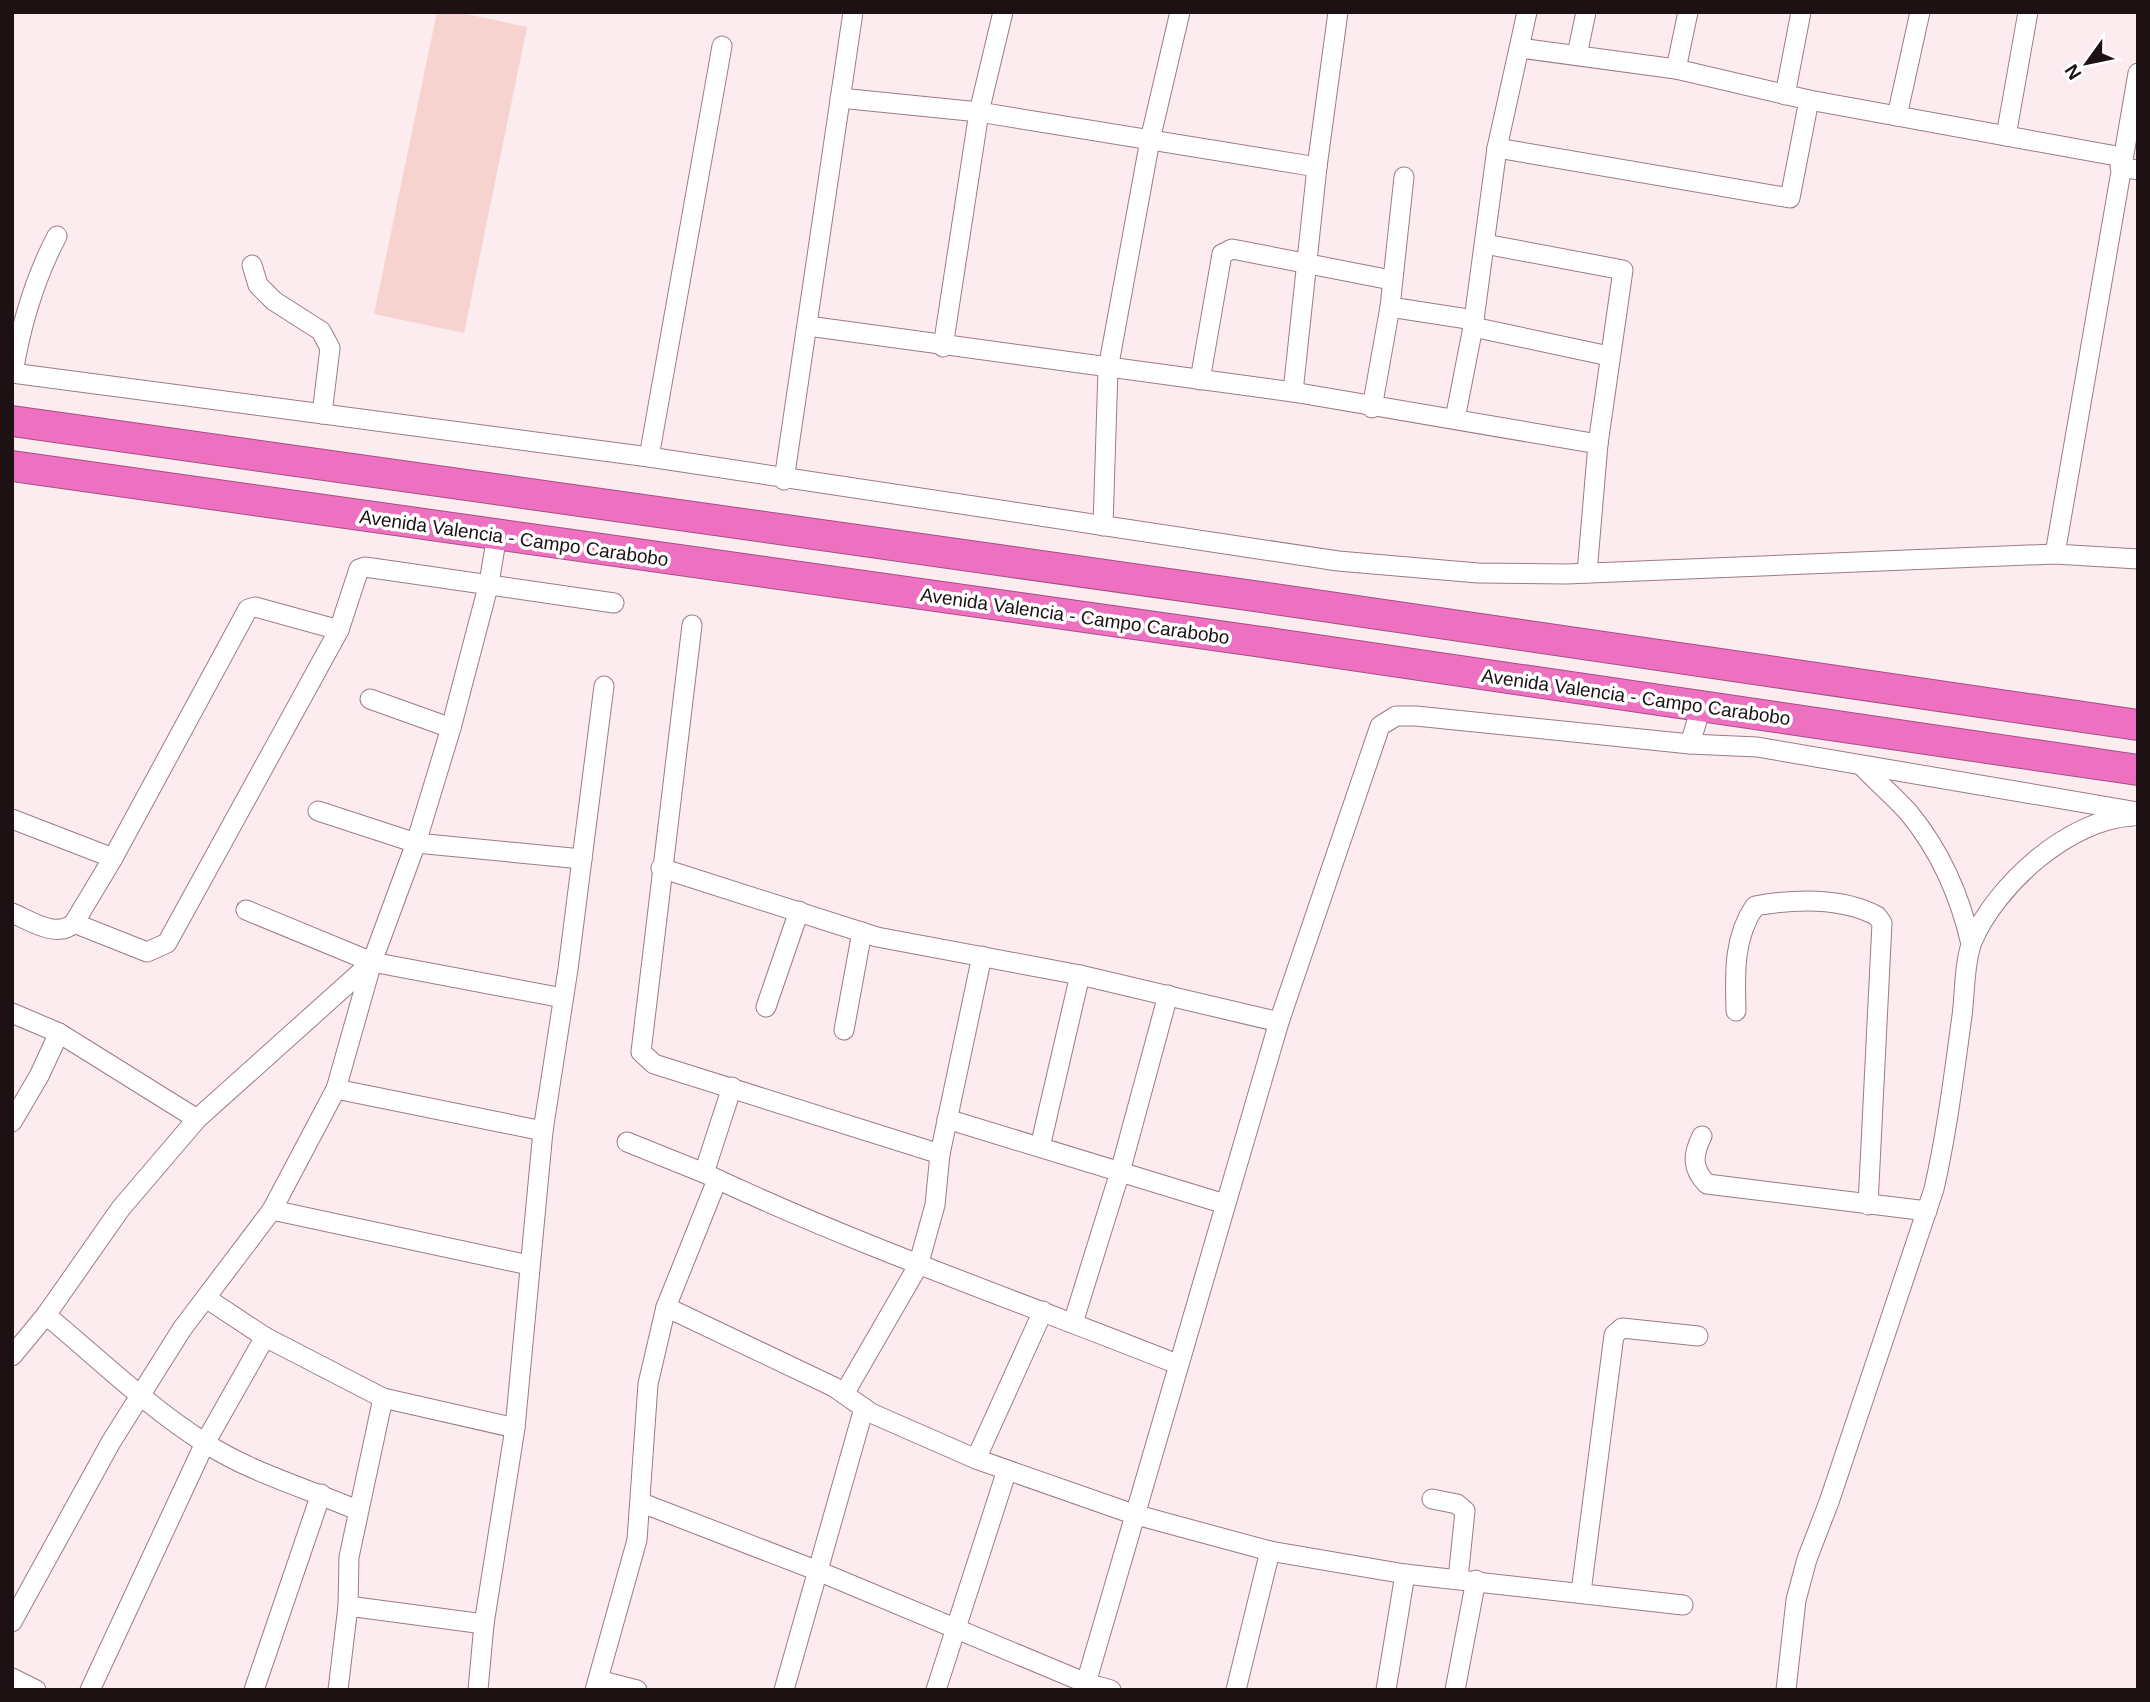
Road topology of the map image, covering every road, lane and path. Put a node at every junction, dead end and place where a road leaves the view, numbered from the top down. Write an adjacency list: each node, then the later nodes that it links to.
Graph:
1 (853, 12): 17 (street)
2 (1003, 12): 19 (street)
3 (1180, 12): 22 (street)
4 (1338, 12): 25 (street)
5 (1527, 12): 12 (street)
6 (1586, 12): 13 (street)
7 (1688, 12): 14 (street)
8 (1801, 12): 16 (street)
9 (1920, 12): 20 (street)
10 (2028, 12): 21 (street)
11 (722, 46): 46 (street)
12 (1520, 48): 13 (street); 23 (street)
13 (1577, 55): 14 (street)
14 (1676, 69): 16 (street)
15 (2137, 85): 24 (street)
16 (1784, 95): 18 (street)
17 (840, 98): 19 (street); 34 (street)
18 (1810, 100): 20 (street); 23 (street)
19 (979, 112): 22 (street); 35 (street)
20 (1897, 116): 21 (street)
21 (2006, 136): 24 (street)
22 (1150, 140): 25 (street); 37 (street)
23 (1497, 148): 28 (street)
24 (2127, 164): 51 (street)
25 (1317, 167): 30 (street)
26 (1404, 177): 31 (street)
27 (57, 236): 38 (street)
28 (1485, 244): 33 (street); 36 (street)
29 (252, 265): 42 (street)
30 (1307, 265): 31 (street); 39 (street); 40 (street)
31 (1391, 280): 32 (street)
32 (1390, 307): 33 (street); 41 (street)
33 (1474, 324): 36 (street); 43 (street)
34 (808, 326): 35 (street); 48 (street)
35 (943, 347): 37 (street)
36 (1609, 356): 45 (street)
37 (1108, 369): 39 (street); 49 (street)
38 (13, 373): 42 (street)
39 (1200, 380): 40 (street)
40 (1293, 392): 41 (street)
41 (1372, 408): 43 (street)
42 (322, 414): 46 (street)
43 (1455, 419): 45 (street)
44 (12, 421): 61 (highway)
45 (1598, 444): 53 (street)
46 (649, 457): 48 (street)
47 (12, 466): 50 (highway, Avenida Valencia - Campo Carabobo)
48 (784, 480): 49 (street)
49 (1103, 526): 53 (street)
50 (497, 535): 54 (street); 60 (highway, Avenida Valencia - Campo Carabobo)
51 (2055, 554): 52 (street); 53 (street)
52 (2138, 559)
53 (1587, 573)
54 (489, 583): 55 (street); 57 (street); 62 (street)
55 (614, 603)
56 (692, 625): 72 (street)
57 (339, 630): 70 (street); 76 (street)
58 (604, 686): 71 (street)
59 (370, 699): 62 (street)
60 (1701, 707): 63 (street); 65 (highway, Avenida Valencia - Campo Carabobo)
61 (2138, 725)
62 (451, 728): 69 (street)
63 (1690, 744): 64 (street); 87 (street)
64 (1863, 767): 67 (street); 78 (street)
65 (2138, 770)
66 (318, 811): 69 (street)
67 (2138, 814): 78 (street)
68 (12, 819): 70 (street)
69 (416, 843): 71 (street); 80 (street)
70 (113, 858): 76 (street)
71 (582, 859): 83 (street)
72 (661, 869): 74 (street); 90 (street)
73 (246, 910): 80 (street)
74 (799, 911): 77 (street); 84 (street)
75 (12, 913): 76 (street)
76 (74, 923)
77 (862, 932): 79 (street); 88 (street)
78 (1971, 944): 105 (street)
79 (982, 956): 81 (street); 93 (street)
80 (372, 962): 83 (street); 91 (street); 92 (street)
81 (1080, 975): 82 (street); 98 (street)
82 (1168, 995): 87 (street); 100 (street)
83 (563, 998): 95 (street)
84 (766, 1007)
85 (1736, 1011): 103 (street)
86 (12, 1013): 89 (street)
87 (1279, 1022): 102 (street)
88 (844, 1030)
89 (59, 1033): 92 (street); 94 (street)
90 (732, 1087): 99 (street); 101 (street)
91 (336, 1089): 95 (street); 104 (street)
92 (197, 1119): 111 (street)
93 (947, 1119): 98 (street); 99 (street)
94 (12, 1122)
95 (543, 1131): 106 (street)
96 (1702, 1136): 103 (street)
97 (627, 1142): 101 (street)
98 (1040, 1147): 100 (street)
99 (940, 1154): 107 (street)
100 (1120, 1172): 102 (street); 112 (street)
101 (710, 1176): 107 (street); 109 (street)
102 (1225, 1204): 116 (street)
103 (1868, 1205): 105 (street)
104 (272, 1210): 106 (street); 108 (street)
105 (1927, 1211): 155 (street)
106 (529, 1265): 121 (street)
107 (918, 1266): 110 (street); 117 (street)
108 (206, 1298): 114 (street); 118 (street)
109 (666, 1307): 117 (street); 127 (street)
110 (1043, 1311): 112 (street); 123 (street)
111 (47, 1315): 115 (street); 118 (street)
112 (1073, 1322): 116 (street)
113 (1698, 1336): 134 (street)
114 (265, 1337): 119 (street); 122 (street)
115 (12, 1356)
116 (1177, 1364): 129 (street)
117 (844, 1394): 120 (street)
118 (141, 1395): 122 (street); 137 (street)
119 (383, 1398): 121 (street); 128 (street)
120 (864, 1408): 123 (street); 131 (street)
121 (515, 1428): 138 (street)
122 (205, 1443): 125 (street); 144 (street)
123 (976, 1459): 124 (street)
124 (1007, 1470): 129 (street); 139 (street)
125 (321, 1494): 128 (street); 145 (street)
126 (1432, 1499): 133 (street)
127 (642, 1503): 131 (street); 141 (street)
128 (357, 1510): 136 (street)
129 (1133, 1514): 130 (street); 142 (street)
130 (1270, 1550): 132 (street); 152 (street)
131 (818, 1571): 139 (street); 149 (street)
132 (1405, 1574): 133 (street); 153 (street)
133 (1467, 1580): 134 (street); 154 (street)
134 (1581, 1592): 135 (street)
135 (1683, 1605)
136 (348, 1606): 138 (street); 146 (street)
137 (12, 1622)
138 (484, 1624): 147 (street)
139 (956, 1629): 142 (street); 150 (street)
140 (12, 1678): 143 (street)
141 (597, 1685): 148 (street)
142 (1085, 1686): 151 (street)
143 (36, 1690)
144 (90, 1690)
145 (254, 1690)
146 (338, 1690)
147 (478, 1690)
148 (638, 1690)
149 (784, 1690)
150 (936, 1690)
151 (1111, 1690)
152 (1236, 1690)
153 (1385, 1690)
154 (1455, 1690)
155 (1786, 1690)

